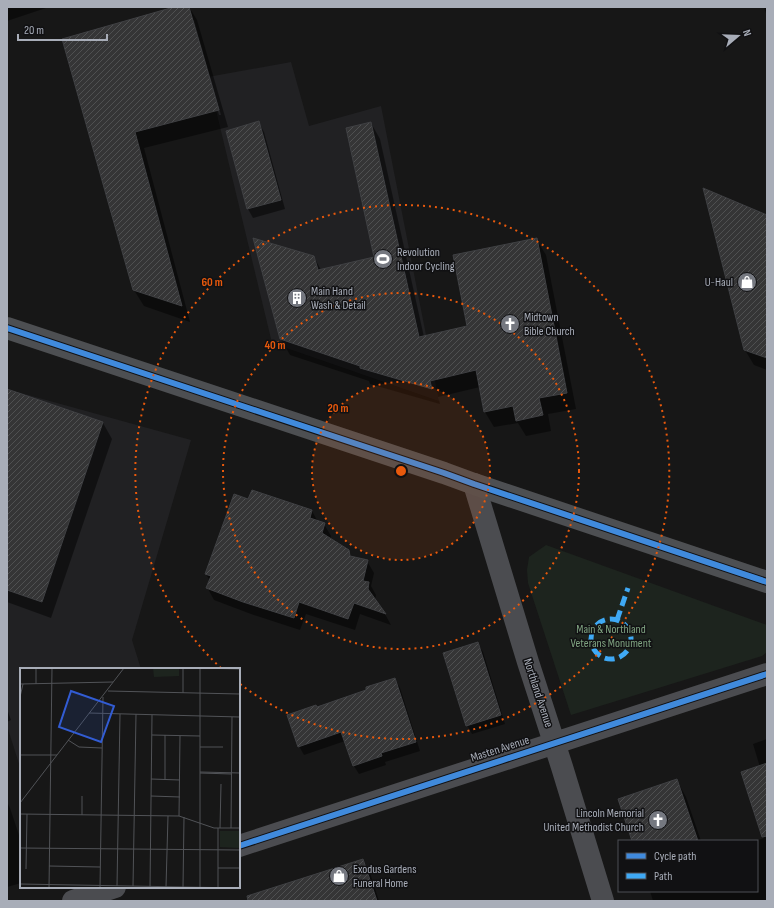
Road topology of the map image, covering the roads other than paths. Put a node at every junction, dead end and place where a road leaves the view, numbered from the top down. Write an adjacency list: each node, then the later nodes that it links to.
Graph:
1 (7, 328): 2 (main road)
2 (474, 484): 3 (main road); 5 (street, Northland Avenue)
3 (767, 582)
4 (767, 674): 5 (street, Masten Avenue)
5 (554, 743): 6 (street, Masten Avenue); 9 (street, Northland Avenue)
6 (240, 846)
7 (113, 888): 8 (street)
8 (73, 901)
9 (603, 901)

